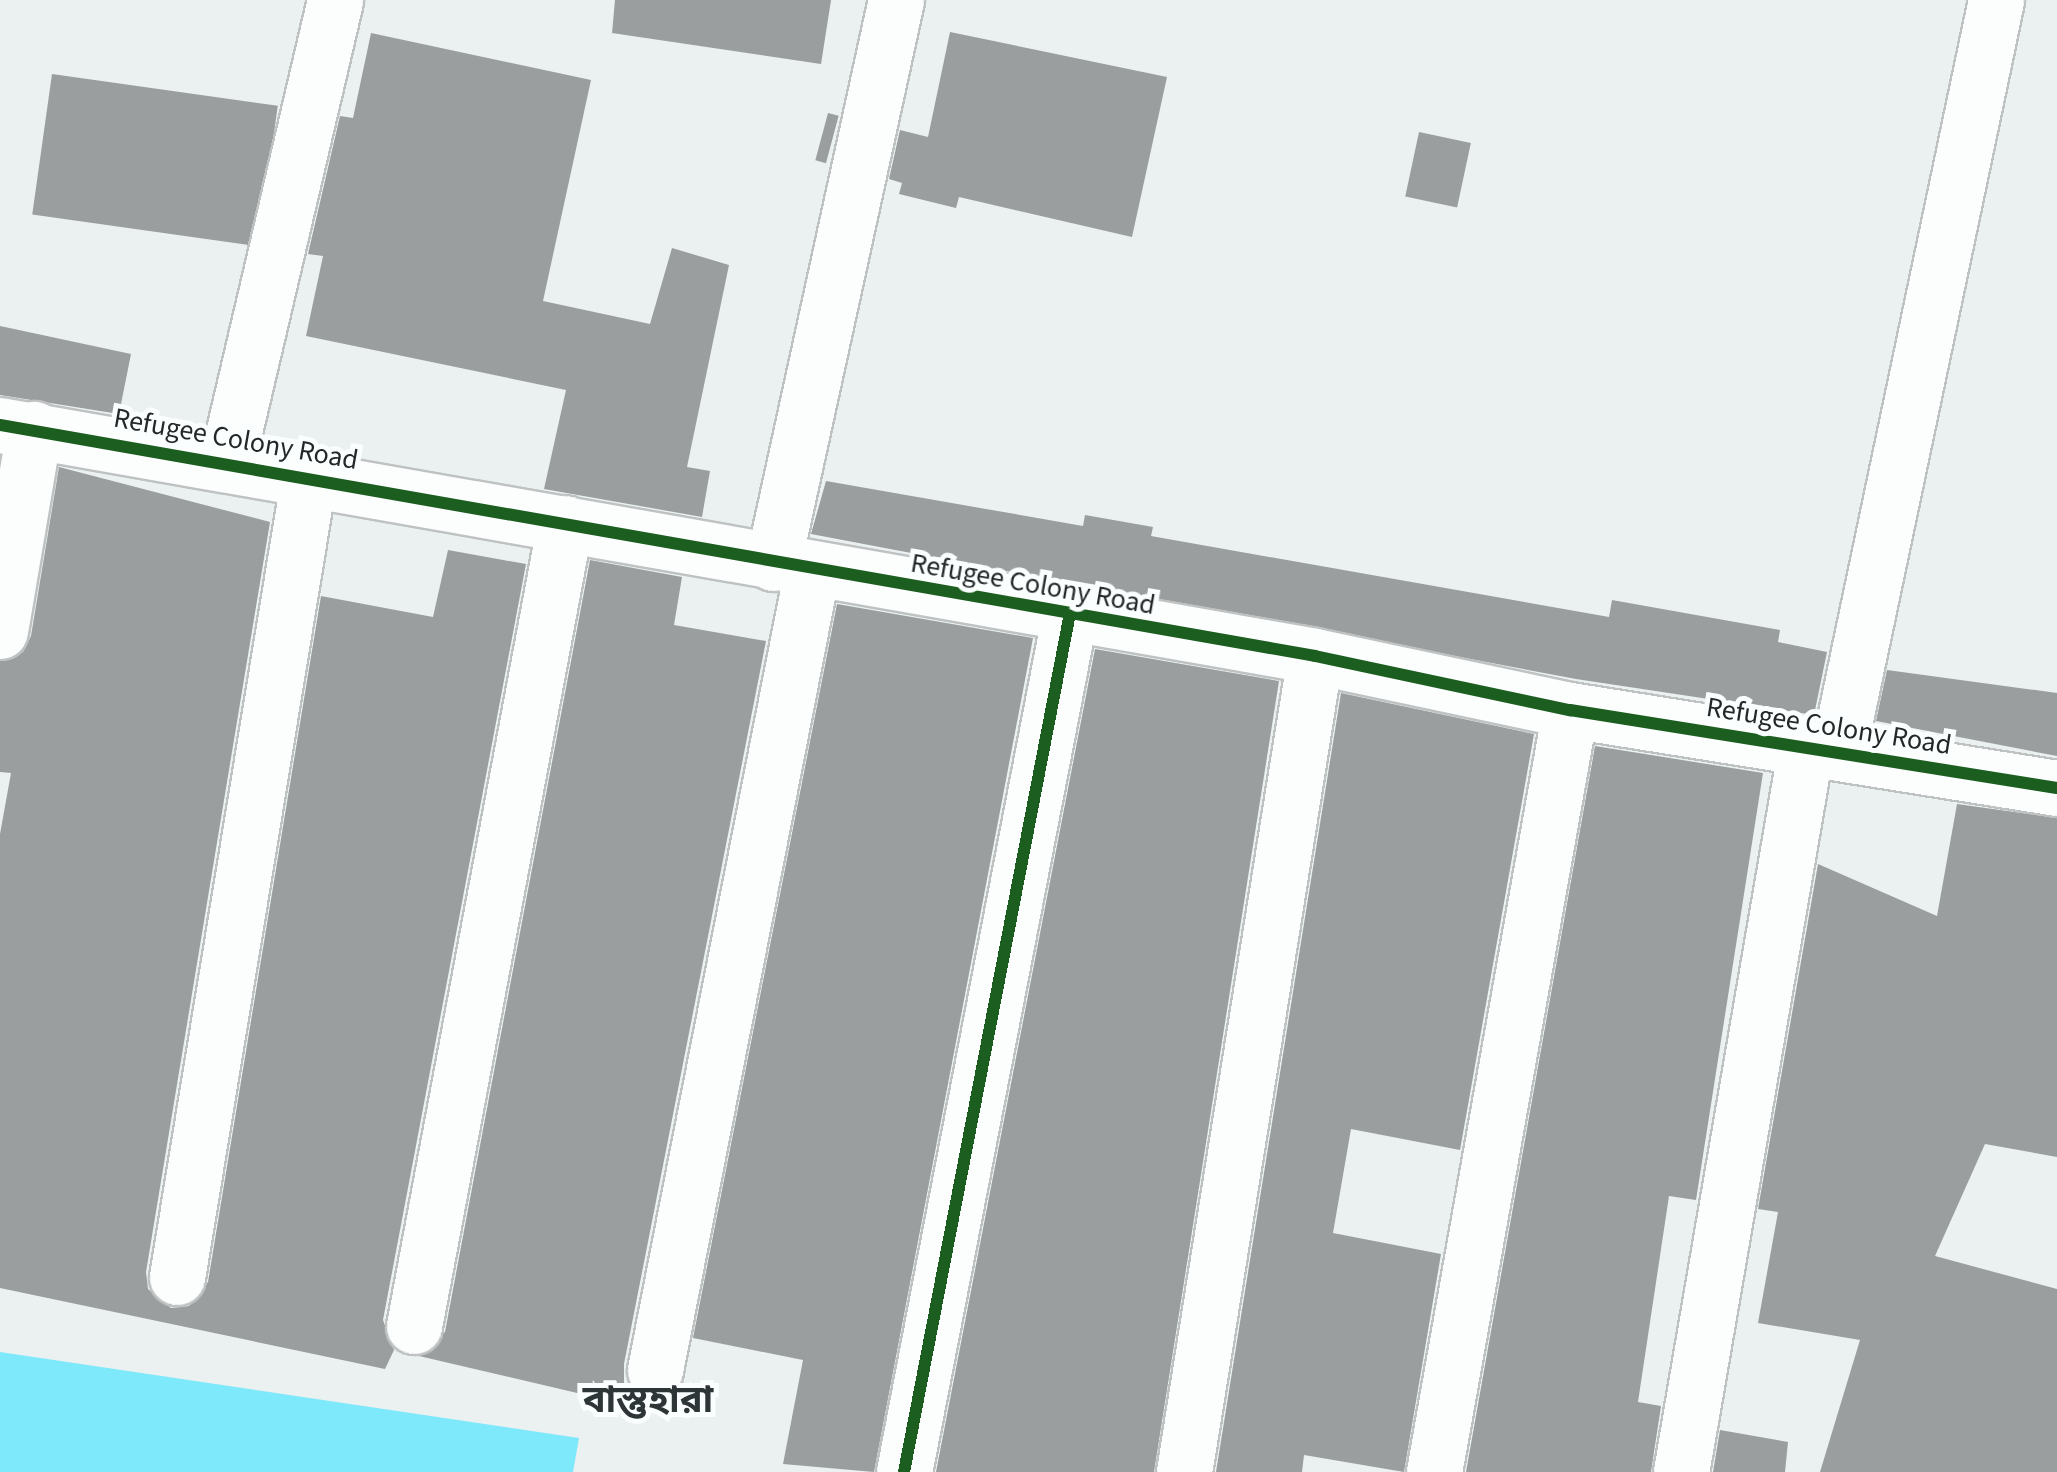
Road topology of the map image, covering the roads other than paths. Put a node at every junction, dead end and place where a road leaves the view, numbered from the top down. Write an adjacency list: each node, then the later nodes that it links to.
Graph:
1 (335, 0): 5 (street)
2 (896, 0): 8 (street)
3 (1996, 0): 13 (street)
4 (17, 427): 5 (street, Refugee Colony Road); 10 (street)
5 (226, 461): 6 (street, Refugee Colony Road)
6 (309, 476): 7 (street, Refugee Colony Road); 15 (street)
7 (565, 523): 8 (street, Refugee Colony Road); 16 (street)
8 (792, 566): 9 (street, Refugee Colony Road); 17 (street)
9 (1070, 618): 11 (street, Refugee Colony Road); 18 (street)
10 (0, 631)
11 (1316, 656): 12 (street, Refugee Colony Road); 19 (street)
12 (1570, 710): 13 (street, Refugee Colony Road); 20 (street)
13 (1822, 749): 14 (street, Refugee Colony Road); 21 (street)
14 (2057, 788)
15 (177, 1278)
16 (414, 1326)
17 (655, 1370)
18 (904, 1472)
19 (1184, 1472)
20 (1434, 1472)
21 (1682, 1472)

